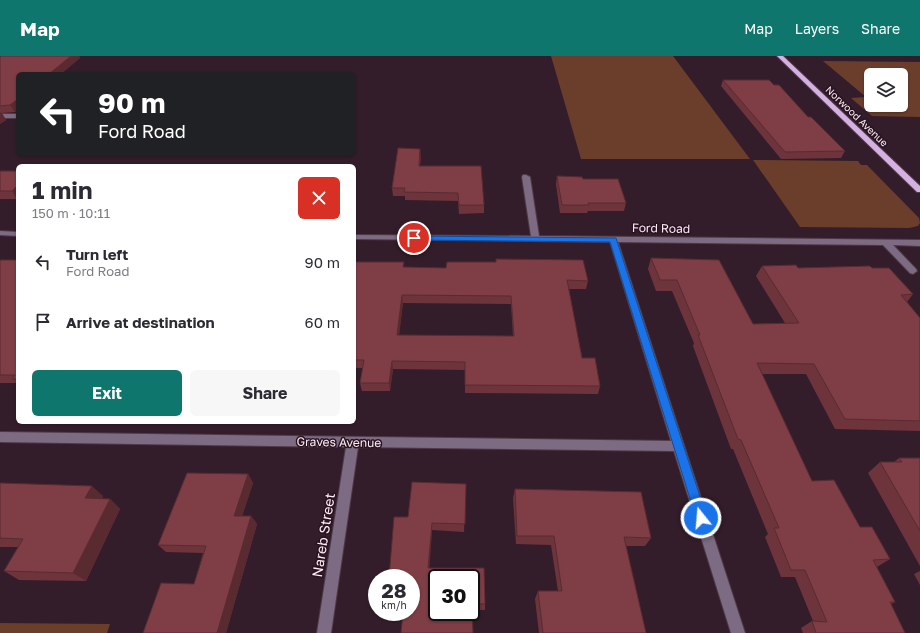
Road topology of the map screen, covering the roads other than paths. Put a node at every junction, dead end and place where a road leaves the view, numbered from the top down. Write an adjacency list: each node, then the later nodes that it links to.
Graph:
1 (780, 56): 5 (main road, Norwood Avenue)
2 (0, 116): 3 (street)
3 (16, 116)
4 (526, 177): 9 (street)
5 (920, 190)
6 (0, 233): 7 (street)
7 (16, 234)
8 (356, 237): 9 (street, Ford Road)
9 (535, 239): 10 (street, Ford Road)
10 (613, 240): 11 (street, Ford Road); 16 (street)
11 (886, 243): 12 (street, Ford Road); 13 (street)
12 (920, 243)
13 (912, 271)
14 (0, 437): 15 (street, Graves Avenue)
15 (353, 442): 16 (street, Graves Avenue); 17 (street, Nareb Street)
16 (679, 446): 18 (street)
17 (324, 633)
18 (738, 633)

